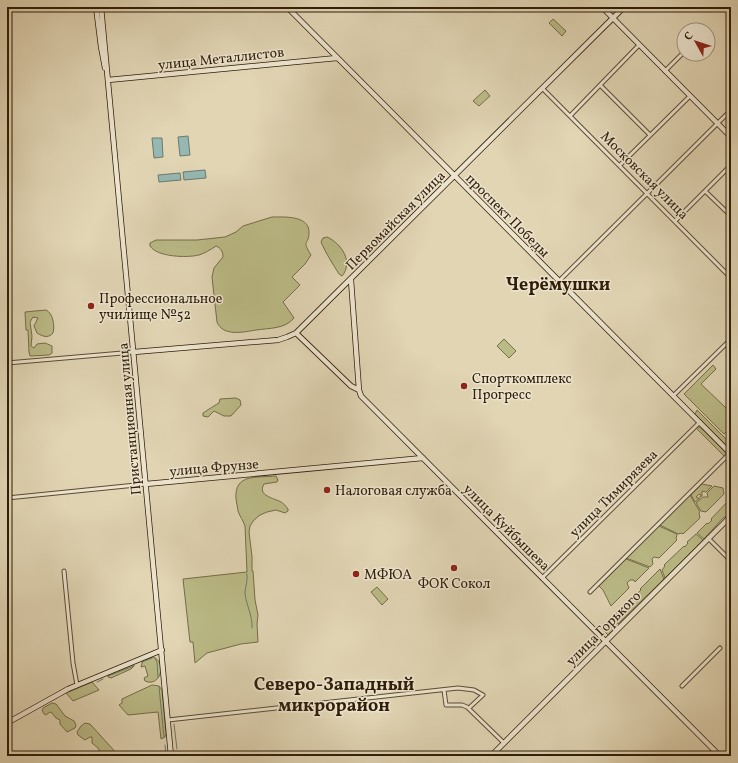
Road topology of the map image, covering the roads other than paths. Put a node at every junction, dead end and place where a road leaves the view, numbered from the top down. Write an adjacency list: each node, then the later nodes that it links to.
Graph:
1 (96, 7): 11 (main road, Пристанционная улица)
2 (101, 7): 11 (main road, Пристанционная улица)
3 (287, 7): 8 (main road, проспект Победы)
4 (602, 7): 6 (main road)
5 (624, 7): 6 (main road, Первомайская улица)
6 (613, 18): 7 (main road); 13 (main road, Первомайская улица)
7 (640, 45): 10 (main road); 12 (street)
8 (337, 58): 11 (main road, улица Металлистов); 22 (main road, проспект Победы)
9 (676, 60): 10 (street)
10 (665, 71): 14 (main road)
11 (108, 80): 32 (main road, Пристанционная улица)
12 (600, 85): 16 (street); 18 (street)
13 (543, 88): 16 (street, Московская улица); 22 (main road, Первомайская улица)
14 (690, 96): 17 (main road); 18 (street)
15 (731, 110): 17 (street)
16 (570, 116): 21 (street, Московская улица)
17 (717, 124): 19 (main road); 24 (street)
18 (650, 135): 21 (street)
19 (731, 137)
20 (731, 165): 23 (street)
21 (620, 166): 24 (street, Московская улица)
22 (454, 176): 28 (main road, Первомайская улица); 29 (main road, проспект Победы)
23 (706, 190): 25 (street); 26 (street)
24 (647, 193): 26 (street, Московская улица); 29 (street)
25 (731, 216)
26 (675, 221): 27 (street, Московская улица)
27 (731, 278)
28 (351, 280): 30 (main road, Первомайская улица); 34 (main road)
29 (559, 281): 35 (main road, проспект Победы)
30 (296, 332): 32 (main road, Первомайская улица); 34 (main road)
31 (731, 339): 35 (street)
32 (134, 352): 33 (street); 39 (main road, Пристанционная улица)
33 (7, 363)
34 (359, 390): 38 (main road, улица Куйбышева)
35 (673, 396): 36 (main road, проспект Победы)
36 (700, 422): 37 (main road, проспект Победы); 45 (street, улица Тимирязева)
37 (729, 454): 46 (street)
38 (423, 458): 39 (main road, улица Фрунзе); 45 (main road, улица Куйбышева)
39 (146, 484): 40 (street, улица Фрунзе); 49 (main road, Пристанционная улица)
40 (7, 498)
41 (731, 516): 42 (main road, улица Горького)
42 (708, 538): 43 (street); 47 (main road, улица Горького)
43 (731, 561)
44 (64, 571): 50 (street)
45 (542, 578): 47 (main road, улица Куйбышева)
46 (590, 592)
47 (605, 641): 56 (main road, улица Горького); 59 (main road, улица Куйбышева)
48 (720, 648): 51 (street)
49 (162, 650): 50 (main road); 54 (main road, Пристанционная улица)
50 (78, 685): 55 (main road)
51 (682, 686)
52 (444, 690): 53 (street); 53 (street); 54 (street)
53 (469, 708): 56 (street)
54 (168, 720): 57 (main road, Пристанционная улица)
55 (7, 722)
56 (504, 743): 58 (main road, улица Горького)
57 (171, 756)
58 (491, 756)
59 (720, 756)

